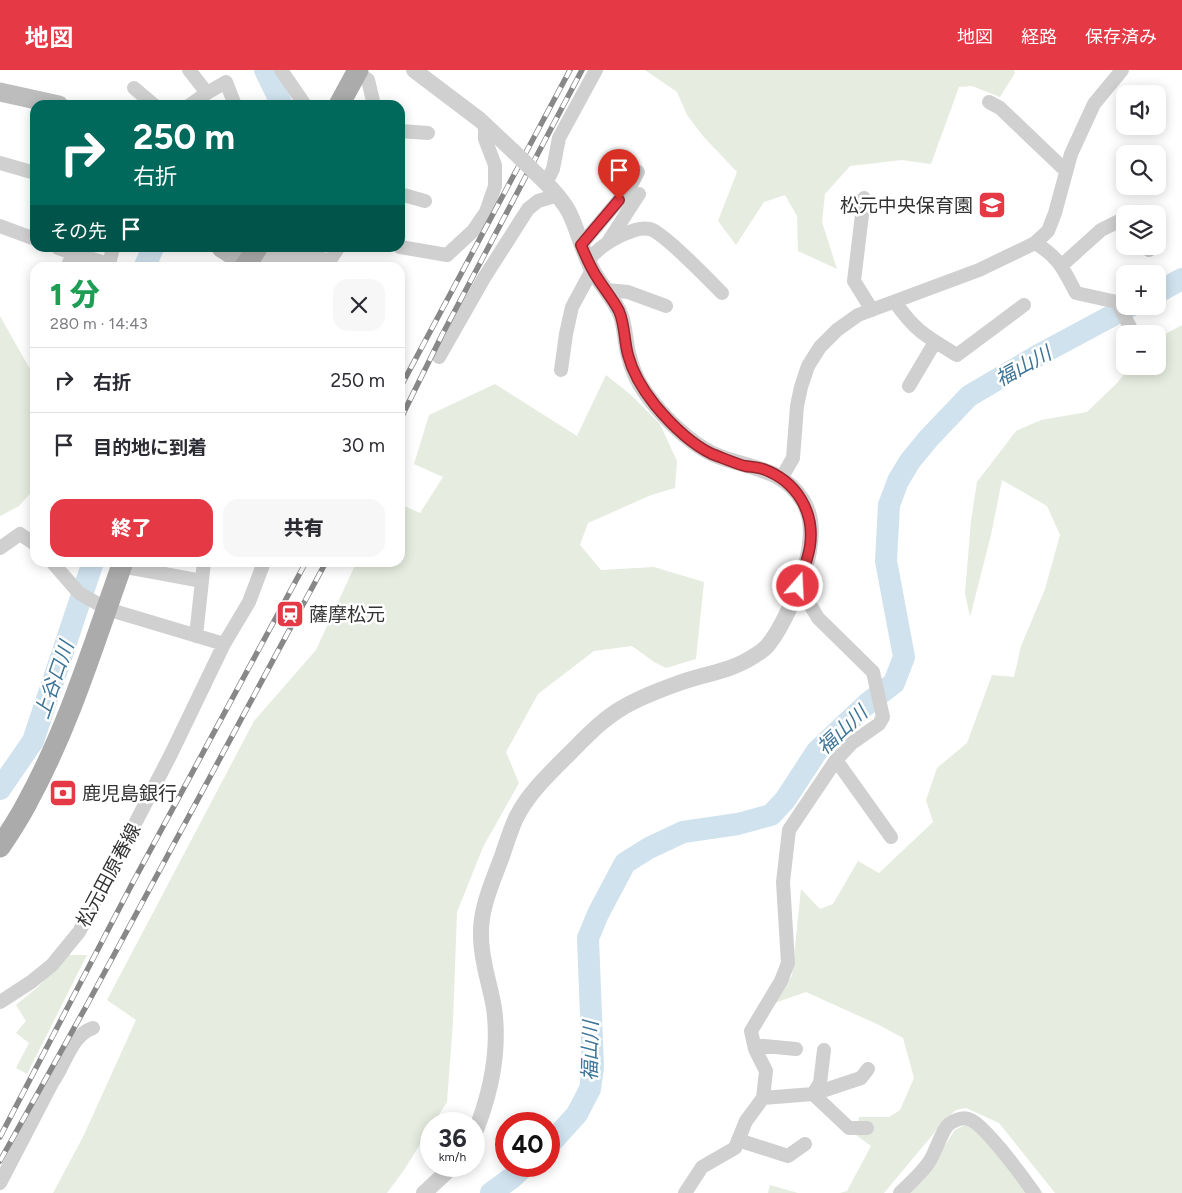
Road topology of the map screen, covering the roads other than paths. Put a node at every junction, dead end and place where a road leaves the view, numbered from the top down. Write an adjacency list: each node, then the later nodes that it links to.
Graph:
1 (189, 70): 9 (street)
2 (281, 70): 14 (street)
3 (414, 70): 18 (street)
4 (596, 70): 25 (street)
5 (1122, 70): 22 (street)
6 (358, 71): 15 (main road); 16 (street)
7 (134, 88): 11 (street)
8 (0, 92): 10 (main road)
9 (207, 93): 12 (street); 13 (street)
10 (36, 100)
11 (148, 100)
12 (197, 100)
13 (233, 100)
14 (301, 100)
15 (342, 100)
16 (373, 100)
17 (990, 102): 22 (street)
18 (485, 126): 25 (street, bridge); 37 (street)
19 (405, 132): 20 (street)
20 (428, 134)
21 (0, 163): 23 (street)
22 (1066, 170): 35 (street)
23 (30, 172)
24 (638, 172): 36 (street)
25 (546, 183): 28 (street)
26 (639, 194): 34 (street)
27 (405, 195): 30 (street)
28 (558, 195): 36 (street); 55 (street)
29 (864, 198): 52 (street)
30 (425, 201)
31 (1116, 222): 46 (street)
32 (0, 226): 33 (street)
33 (30, 237)
34 (608, 242): 45 (street); 48 (street)
35 (1035, 243): 46 (street); 49 (street)
36 (581, 245): 45 (street)
37 (405, 248)
38 (70, 252): 40 (street)
39 (229, 252): 43 (main road)
40 (73, 253): 41 (street); 42 (street)
41 (69, 262)
42 (97, 262)
43 (248, 262): 44 (street)
44 (324, 262)
45 (590, 265): 47 (street); 56 (street)
46 (1061, 266): 53 (street)
47 (606, 290): 51 (street); 58 (street)
48 (722, 293)
49 (895, 302): 52 (street); 54 (street)
50 (1024, 305): 54 (street)
51 (666, 306)
52 (872, 310): 58 (street)
53 (1129, 325)
54 (934, 342): 57 (street)
55 (439, 357)
56 (561, 370)
57 (909, 386)
58 (782, 478): 67 (street)
59 (30, 541): 60 (street)
60 (0, 548)
61 (56, 567): 68 (street)
62 (120, 567): 68 (main road)
63 (136, 567): 66 (street)
64 (203, 567): 66 (street)
65 (262, 567): 70 (street, 松元田原春線)
66 (202, 581): 69 (street)
67 (798, 586): 71 (street); 82 (street)
68 (100, 606): 69 (street); 73 (main road)
69 (196, 636): 70 (street)
70 (224, 644): 74 (street, 松元田原春線)
71 (836, 760): 72 (street); 76 (street)
72 (891, 837)
73 (0, 847)
74 (0, 1002)
75 (93, 1028): 87 (street)
76 (754, 1045): 77 (street); 81 (street)
77 (796, 1049)
78 (824, 1050): 80 (street)
79 (868, 1069): 80 (street)
80 (813, 1094): 81 (street); 83 (street)
81 (763, 1098): 84 (street)
82 (482, 1112)
83 (867, 1128)
84 (738, 1140): 85 (street); 89 (street)
85 (805, 1144)
86 (441, 1177): 88 (street)
87 (0, 1183)
88 (424, 1193)
89 (685, 1193)
90 (900, 1193): 91 (street)
91 (1034, 1193)

